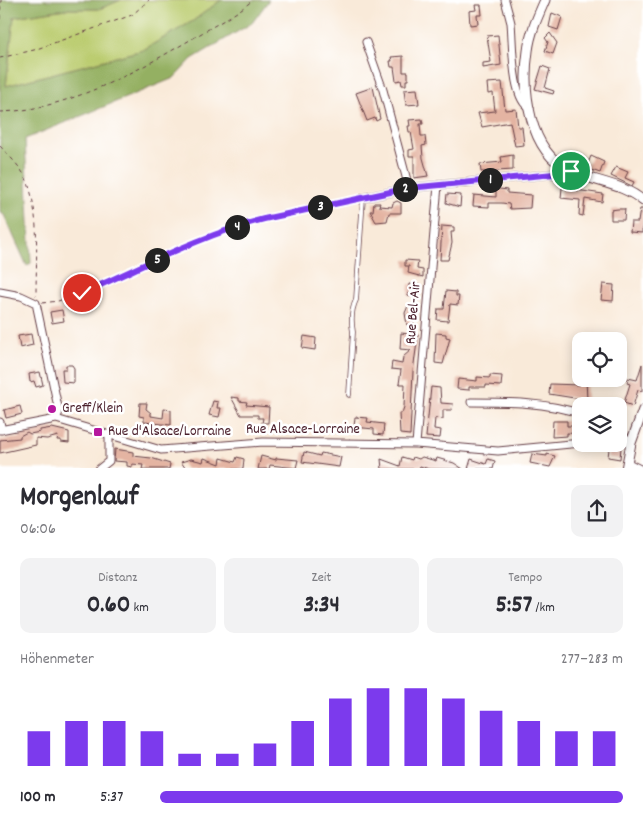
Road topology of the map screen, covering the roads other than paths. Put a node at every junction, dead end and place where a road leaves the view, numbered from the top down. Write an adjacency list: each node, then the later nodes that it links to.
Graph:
1 (505, 0): 4 (street)
2 (545, 0): 4 (street)
3 (366, 42): 7 (street)
4 (530, 108): 5 (street)
5 (561, 166): 6 (street); 9 (street)
6 (438, 185): 7 (street); 21 (street, Rue Bel-Air)
7 (409, 188): 8 (street)
8 (363, 198): 11 (lane)
9 (643, 201)
10 (0, 292): 15 (street)
11 (349, 395)
12 (471, 402): 14 (street)
13 (643, 410): 20 (street)
14 (572, 412)
15 (56, 419): 16 (street, Rue Alsace-Lorraine); 17 (street, Rue Alsace-Lorraine)
16 (1, 427)
17 (109, 435): 21 (street, Rue Alsace-Lorraine); 24 (street)
18 (627, 439): 20 (street)
19 (627, 442): 20 (street)
20 (631, 443): 23 (street)
21 (416, 444): 22 (street, Rue Alsace-Lorraine)
22 (572, 444)
23 (627, 466): 25 (street)
24 (99, 468)
25 (640, 468)

